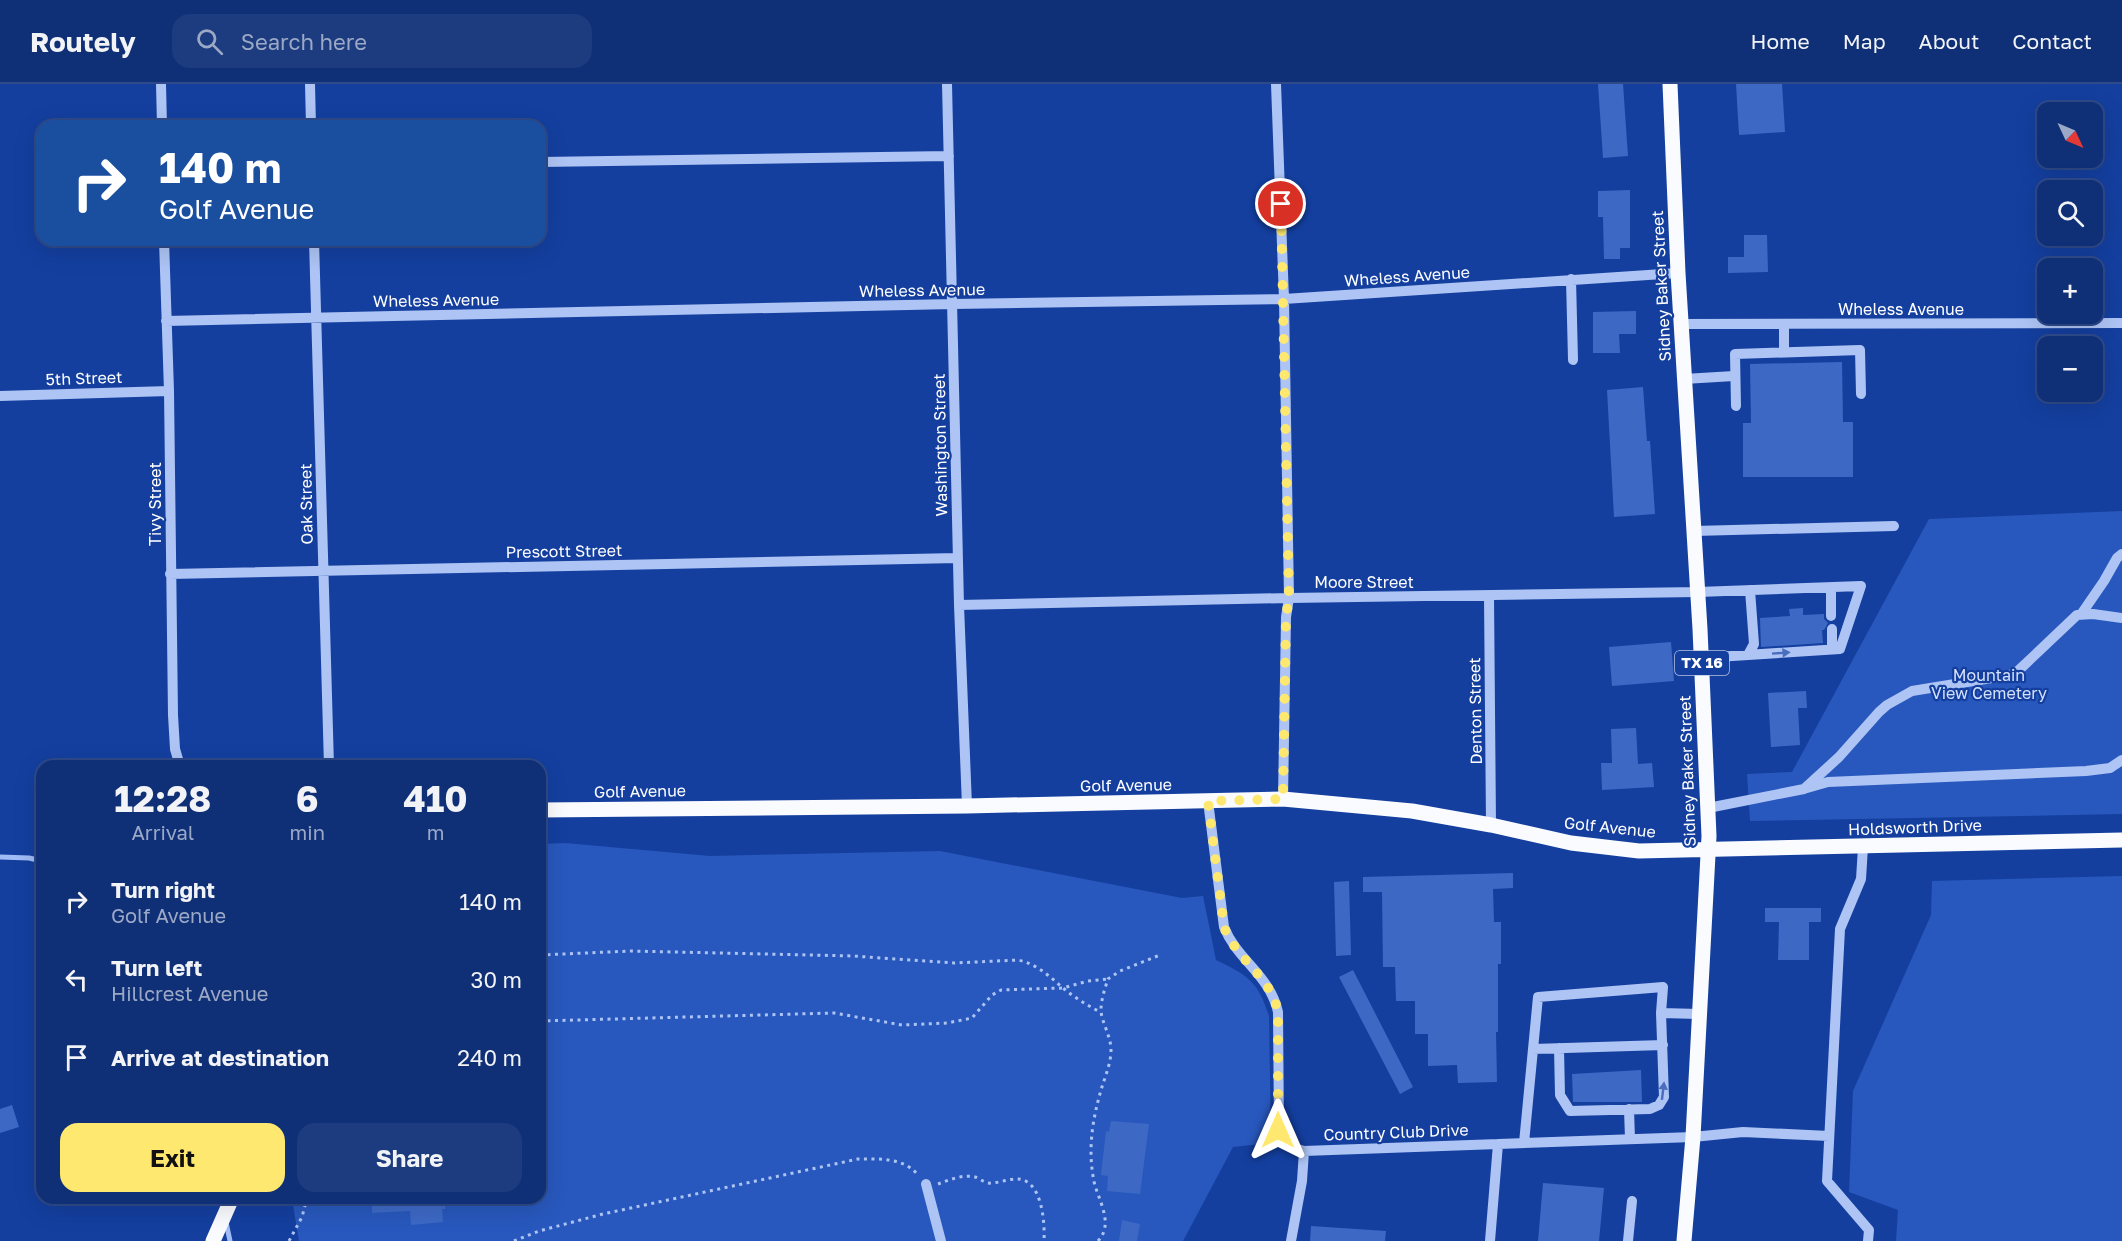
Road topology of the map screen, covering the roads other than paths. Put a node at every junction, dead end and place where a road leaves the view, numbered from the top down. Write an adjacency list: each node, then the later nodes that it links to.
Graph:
1 (161, 84): 6 (street)
2 (310, 84): 7 (street)
3 (947, 84): 8 (street, Washington Street)
4 (1276, 84): 14 (street)
5 (1670, 84): 12 (main road, Sidney Baker Street / TX 16)
6 (162, 120)
7 (311, 120)
8 (949, 156): 9 (street); 15 (street, Washington Street)
9 (546, 162)
10 (164, 246): 17 (street, Tivy Street)
11 (314, 246): 16 (street, Oak Street)
12 (1678, 273): 13 (street, Wheless Avenue); 19 (main road, Sidney Baker Street / TX 16)
13 (1571, 279): 14 (street, Wheless Avenue); 22 (street)
14 (1284, 299): 15 (street, Wheless Avenue); 39 (street)
15 (952, 304): 16 (street, Wheless Avenue); 32 (street, Washington Street)
16 (316, 318): 17 (street, Wheless Avenue); 33 (street, Oak Street)
17 (166, 321): 25 (street, Tivy Street)
18 (2122, 323): 20 (street, Wheless Avenue)
19 (1681, 324): 20 (street, Wheless Avenue); 24 (main road, Sidney Baker Street / TX 16)
20 (1784, 324): 21 (street)
21 (1784, 352): 23 (street); 26 (street)
22 (1573, 360)
23 (1734, 376): 24 (street); 28 (street)
24 (1684, 379): 30 (main road, Sidney Baker Street / TX 16)
25 (169, 391): 27 (street, 5th Street); 34 (street, Tivy Street)
26 (1861, 394)
27 (0, 396)
28 (1736, 406)
29 (1894, 526): 30 (street)
30 (1694, 531): 37 (main road, Sidney Baker Street / TX 16)
31 (2122, 554): 41 (street)
32 (958, 558): 33 (street, Prescott Street); 40 (street, Washington Street)
33 (322, 571): 34 (street, Prescott Street); 49 (street, Oak Street)
34 (170, 573): 48 (street, Tivy Street)
35 (1831, 588): 36 (street, Moore Street); 42 (street); 45 (street, Moore Street)
36 (1750, 590): 37 (street, Moore Street); 46 (street)
37 (1698, 592): 38 (street, Moore Street); 47 (main road, Sidney Baker Street / TX 16)
38 (1488, 596): 39 (street, Moore Street); 57 (street, Denton Street)
39 (1289, 598): 40 (street, Moore Street); 52 (street)
40 (959, 605): 54 (street, Washington Street)
41 (2082, 613): 43 (street); 51 (street)
42 (1831, 616)
43 (2122, 618)
44 (1832, 629): 45 (street)
45 (1832, 649): 46 (street, one-way to 45)
46 (1748, 655): 47 (street)
47 (1701, 658): 55 (main road, Sidney Baker Street / TX 16)
48 (178, 760)
49 (329, 760)
50 (2122, 760): 51 (street)
51 (1804, 789): 55 (street)
52 (1283, 799): 53 (main road, Golf Avenue); 57 (main road, Golf Avenue)
53 (1208, 801): 54 (main road, Golf Avenue); 72 (street, Country Club Drive)
54 (967, 806): 56 (main road, Golf Avenue)
55 (1708, 808): 60 (main road, Sidney Baker Street / TX 16)
56 (546, 810)
57 (1491, 825): 60 (main road, Golf Avenue)
58 (2122, 840): 59 (main road, Holdsworth Drive)
59 (1863, 847): 60 (main road, Holdsworth Drive); 67 (street)
60 (1708, 850): 62 (main road, Sidney Baker Street / TX 16)
61 (1661, 1013): 62 (street); 63 (street); 64 (street)
62 (1700, 1014): 68 (main road, Sidney Baker Street / TX 16)
63 (1664, 1045): 65 (street); 66 (street, one-way to 63)
64 (1533, 1048): 65 (street); 70 (street)
65 (1559, 1048): 66 (street)
66 (1629, 1109): 69 (street)
67 (1829, 1136): 68 (street, Country Club Drive); 82 (street)
68 (1693, 1137): 69 (street, Country Club Drive); 81 (main road, Sidney Baker Street / TX 16)
69 (1630, 1139): 70 (street, Country Club Drive)
70 (1524, 1143): 71 (street, Country Club Drive)
71 (1498, 1144): 72 (street, Country Club Drive); 79 (street)
72 (1304, 1151): 78 (street)
73 (926, 1184): 77 (street)
74 (1632, 1201): 80 (street)
75 (229, 1204): 76 (main road)
76 (215, 1237)
77 (941, 1241)
78 (1291, 1241)
79 (1490, 1241)
80 (1628, 1241)
81 (1684, 1241)
82 (1868, 1241)

